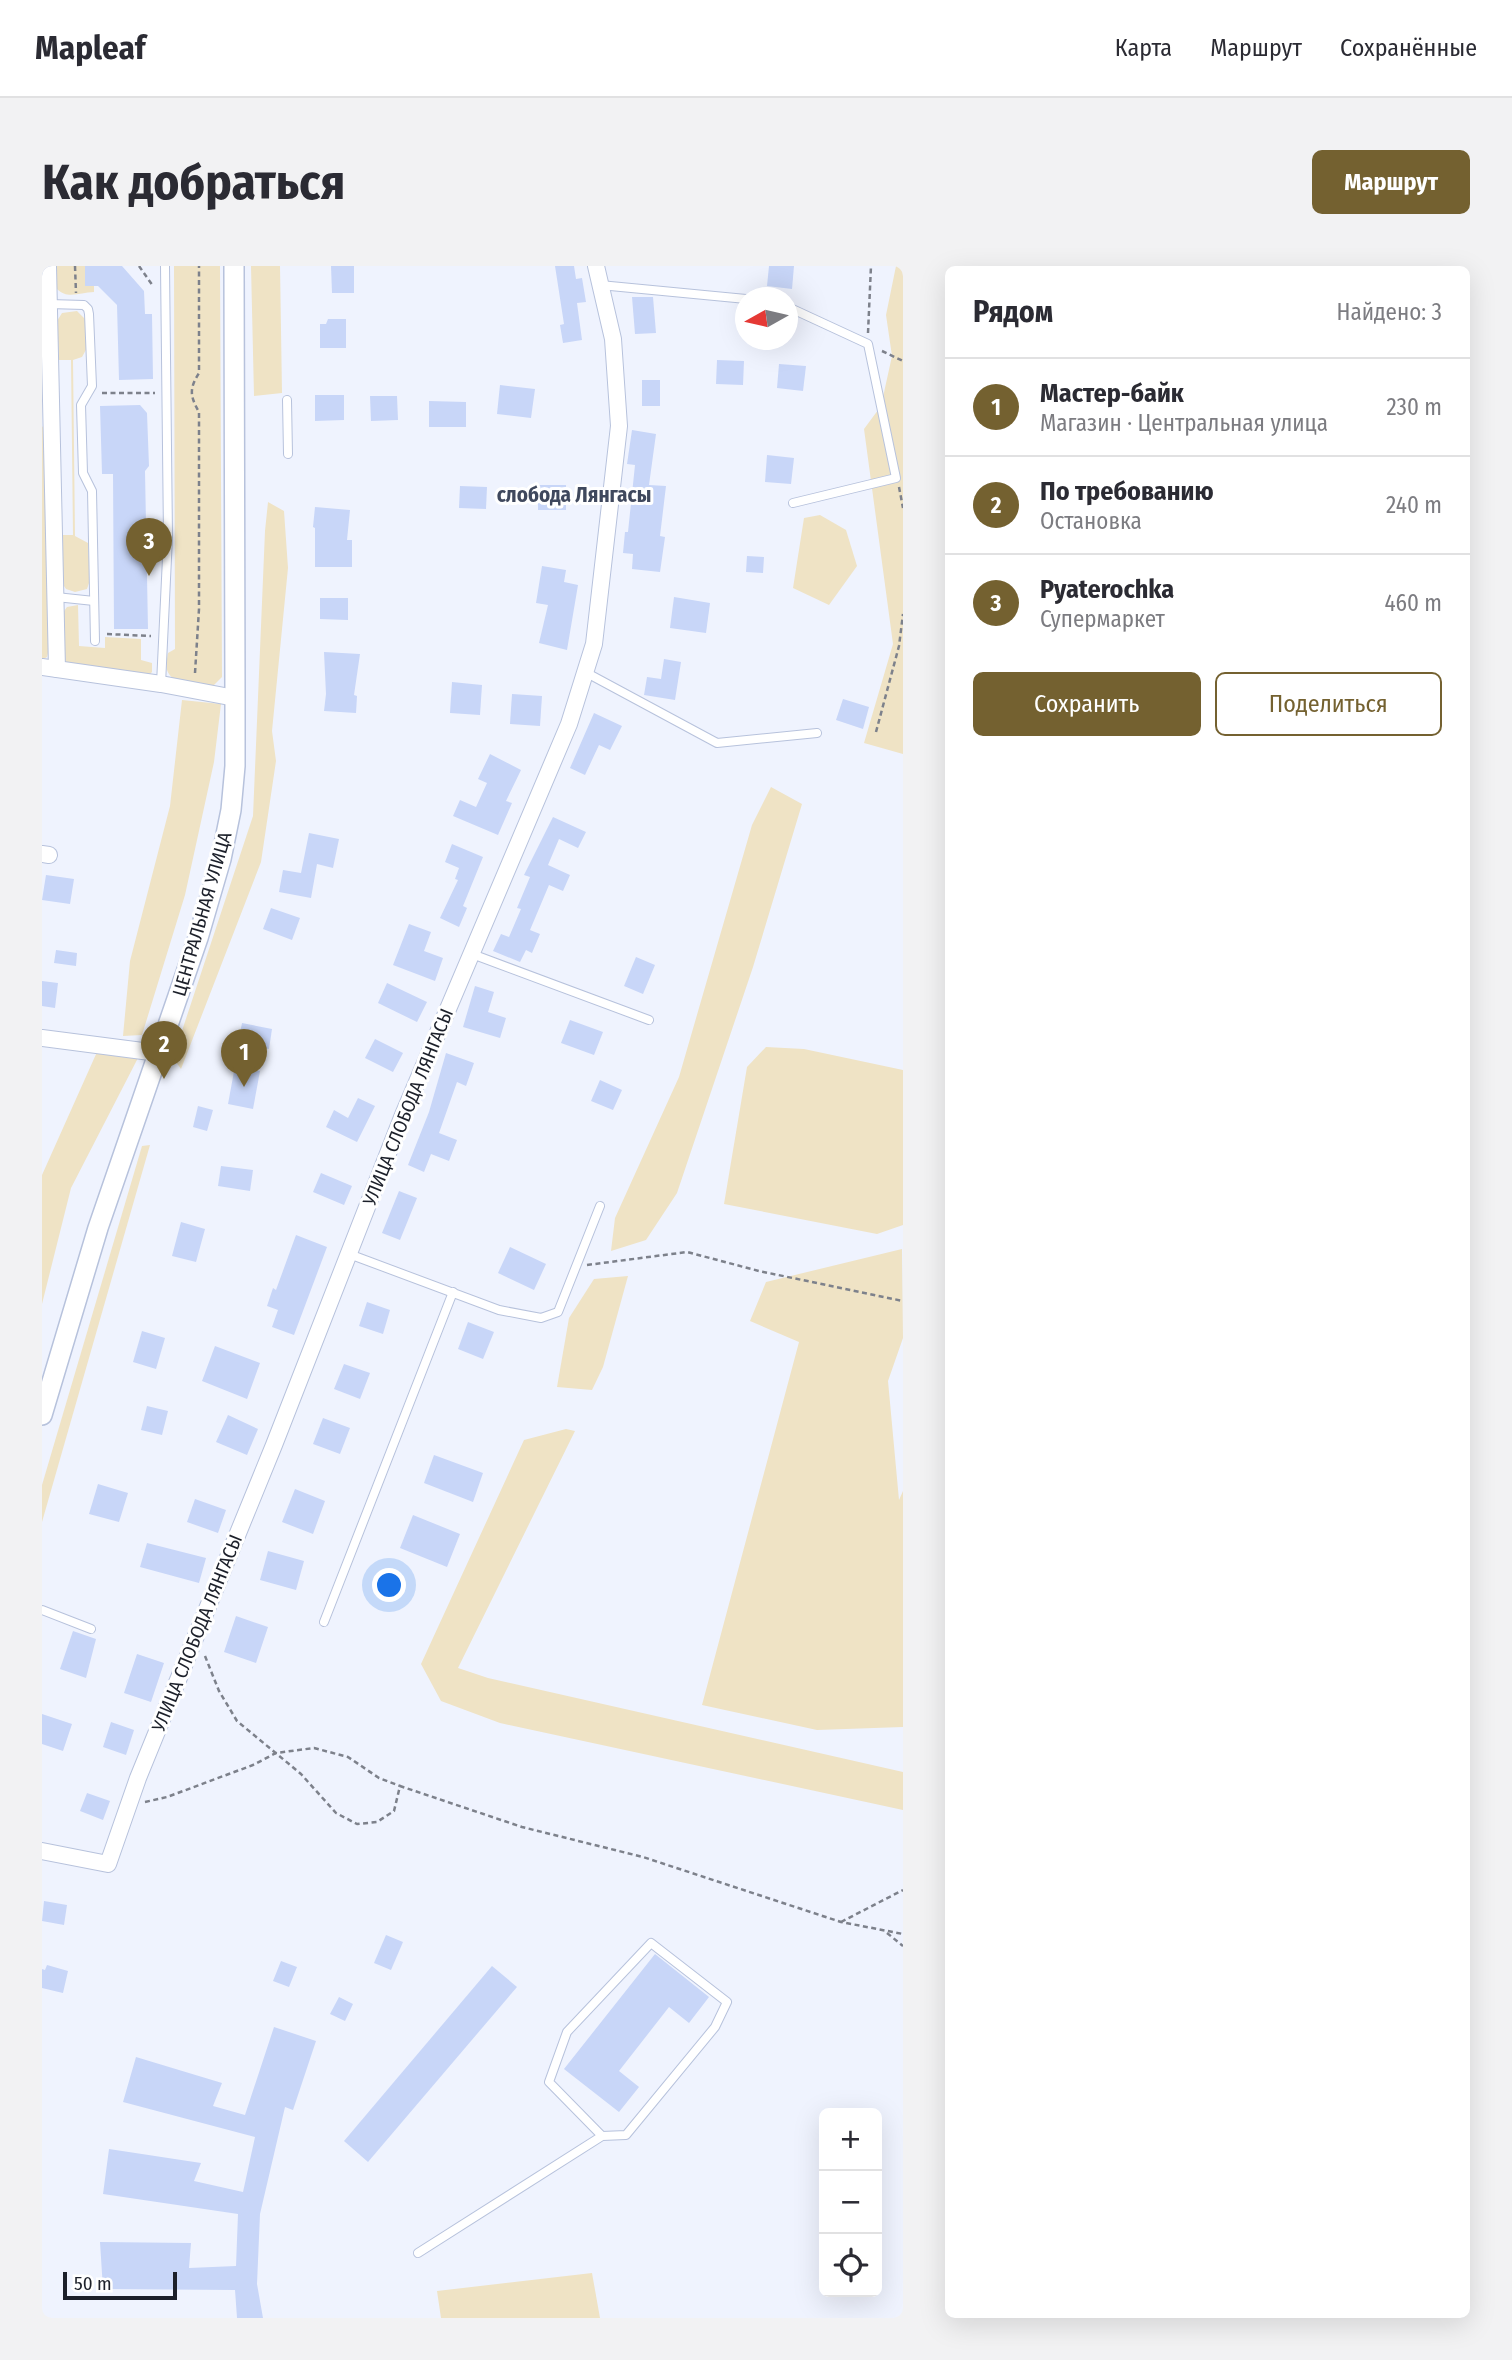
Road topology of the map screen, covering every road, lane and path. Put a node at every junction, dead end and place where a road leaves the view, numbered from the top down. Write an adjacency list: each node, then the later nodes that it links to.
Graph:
1 (48, 266): 13 (street)
2 (75, 266): 11 (path)
3 (146, 266): 9 (path)
4 (165, 266): 33 (lane)
5 (199, 266): 34 (path)
6 (234, 266): 35 (street, ЦЕНТРАЛЬНАЯ УЛИЦА)
7 (596, 266): 10 (street, УЛИЦА СЛОБОДА ЛЯНГАСЫ)
8 (871, 266): 15 (path)
9 (146, 273)
10 (600, 285): 12 (lane); 32 (street, УЛИЦА СЛОБОДА ЛЯНГАСЫ)
11 (76, 295)
12 (735, 298)
13 (49, 304): 20 (street); 26 (lane)
14 (798, 312): 15 (lane)
15 (867, 344): 16 (path); 22 (lane)
16 (903, 361)
17 (155, 393): 18 (path)
18 (97, 400)
19 (287, 400): 21 (lane)
20 (47, 422): 25 (street)
21 (288, 454)
22 (897, 478): 23 (lane); 24 (path)
23 (793, 503)
24 (903, 508)
25 (55, 597): 26 (lane); 31 (street)
26 (94, 601): 30 (lane)
27 (903, 614): 36 (path)
28 (107, 635): 29 (path)
29 (153, 635)
30 (95, 641)
31 (50, 668): 33 (street)
32 (585, 672): 37 (lane); 38 (street, УЛИЦА СЛОБОДА ЛЯНГАСЫ)
33 (161, 684): 34 (street)
34 (194, 691): 35 (street)
35 (236, 698): 41 (street, ЦЕНТРАЛЬНАЯ УЛИЦА)
36 (876, 732)
37 (817, 733)
38 (472, 954): 39 (lane); 43 (street, УЛИЦА СЛОБОДА ЛЯНГАСЫ)
39 (649, 1020)
40 (42, 1038): 41 (street)
41 (159, 1053): 47 (street, ЦЕНТРАЛЬНАЯ УЛИЦА)
42 (600, 1206): 44 (lane)
43 (349, 1254): 45 (lane); 51 (street, УЛИЦА СЛОБОДА ЛЯНГАСЫ)
44 (576, 1266): 45 (lane); 46 (path)
45 (453, 1292): 49 (lane)
46 (903, 1301)
47 (42, 1415)
48 (42, 1610): 50 (lane)
49 (324, 1622)
50 (91, 1629)
51 (199, 1629): 52 (path); 54 (street, УЛИЦА СЛОБОДА ЛЯНГАСЫ)
52 (276, 1753): 53 (path); 53 (path); 54 (path)
53 (400, 1786): 57 (path)
54 (128, 1805): 55 (street, УЛИЦА СЛОБОДА ЛЯНГАСЫ)
55 (42, 1851)
56 (903, 1890): 57 (path)
57 (841, 1922): 58 (path)
58 (885, 1930): 59 (path); 60 (path)
59 (903, 1934)
60 (903, 1946)
61 (602, 2136): 61 (lane); 62 (lane)
62 (418, 2253)

